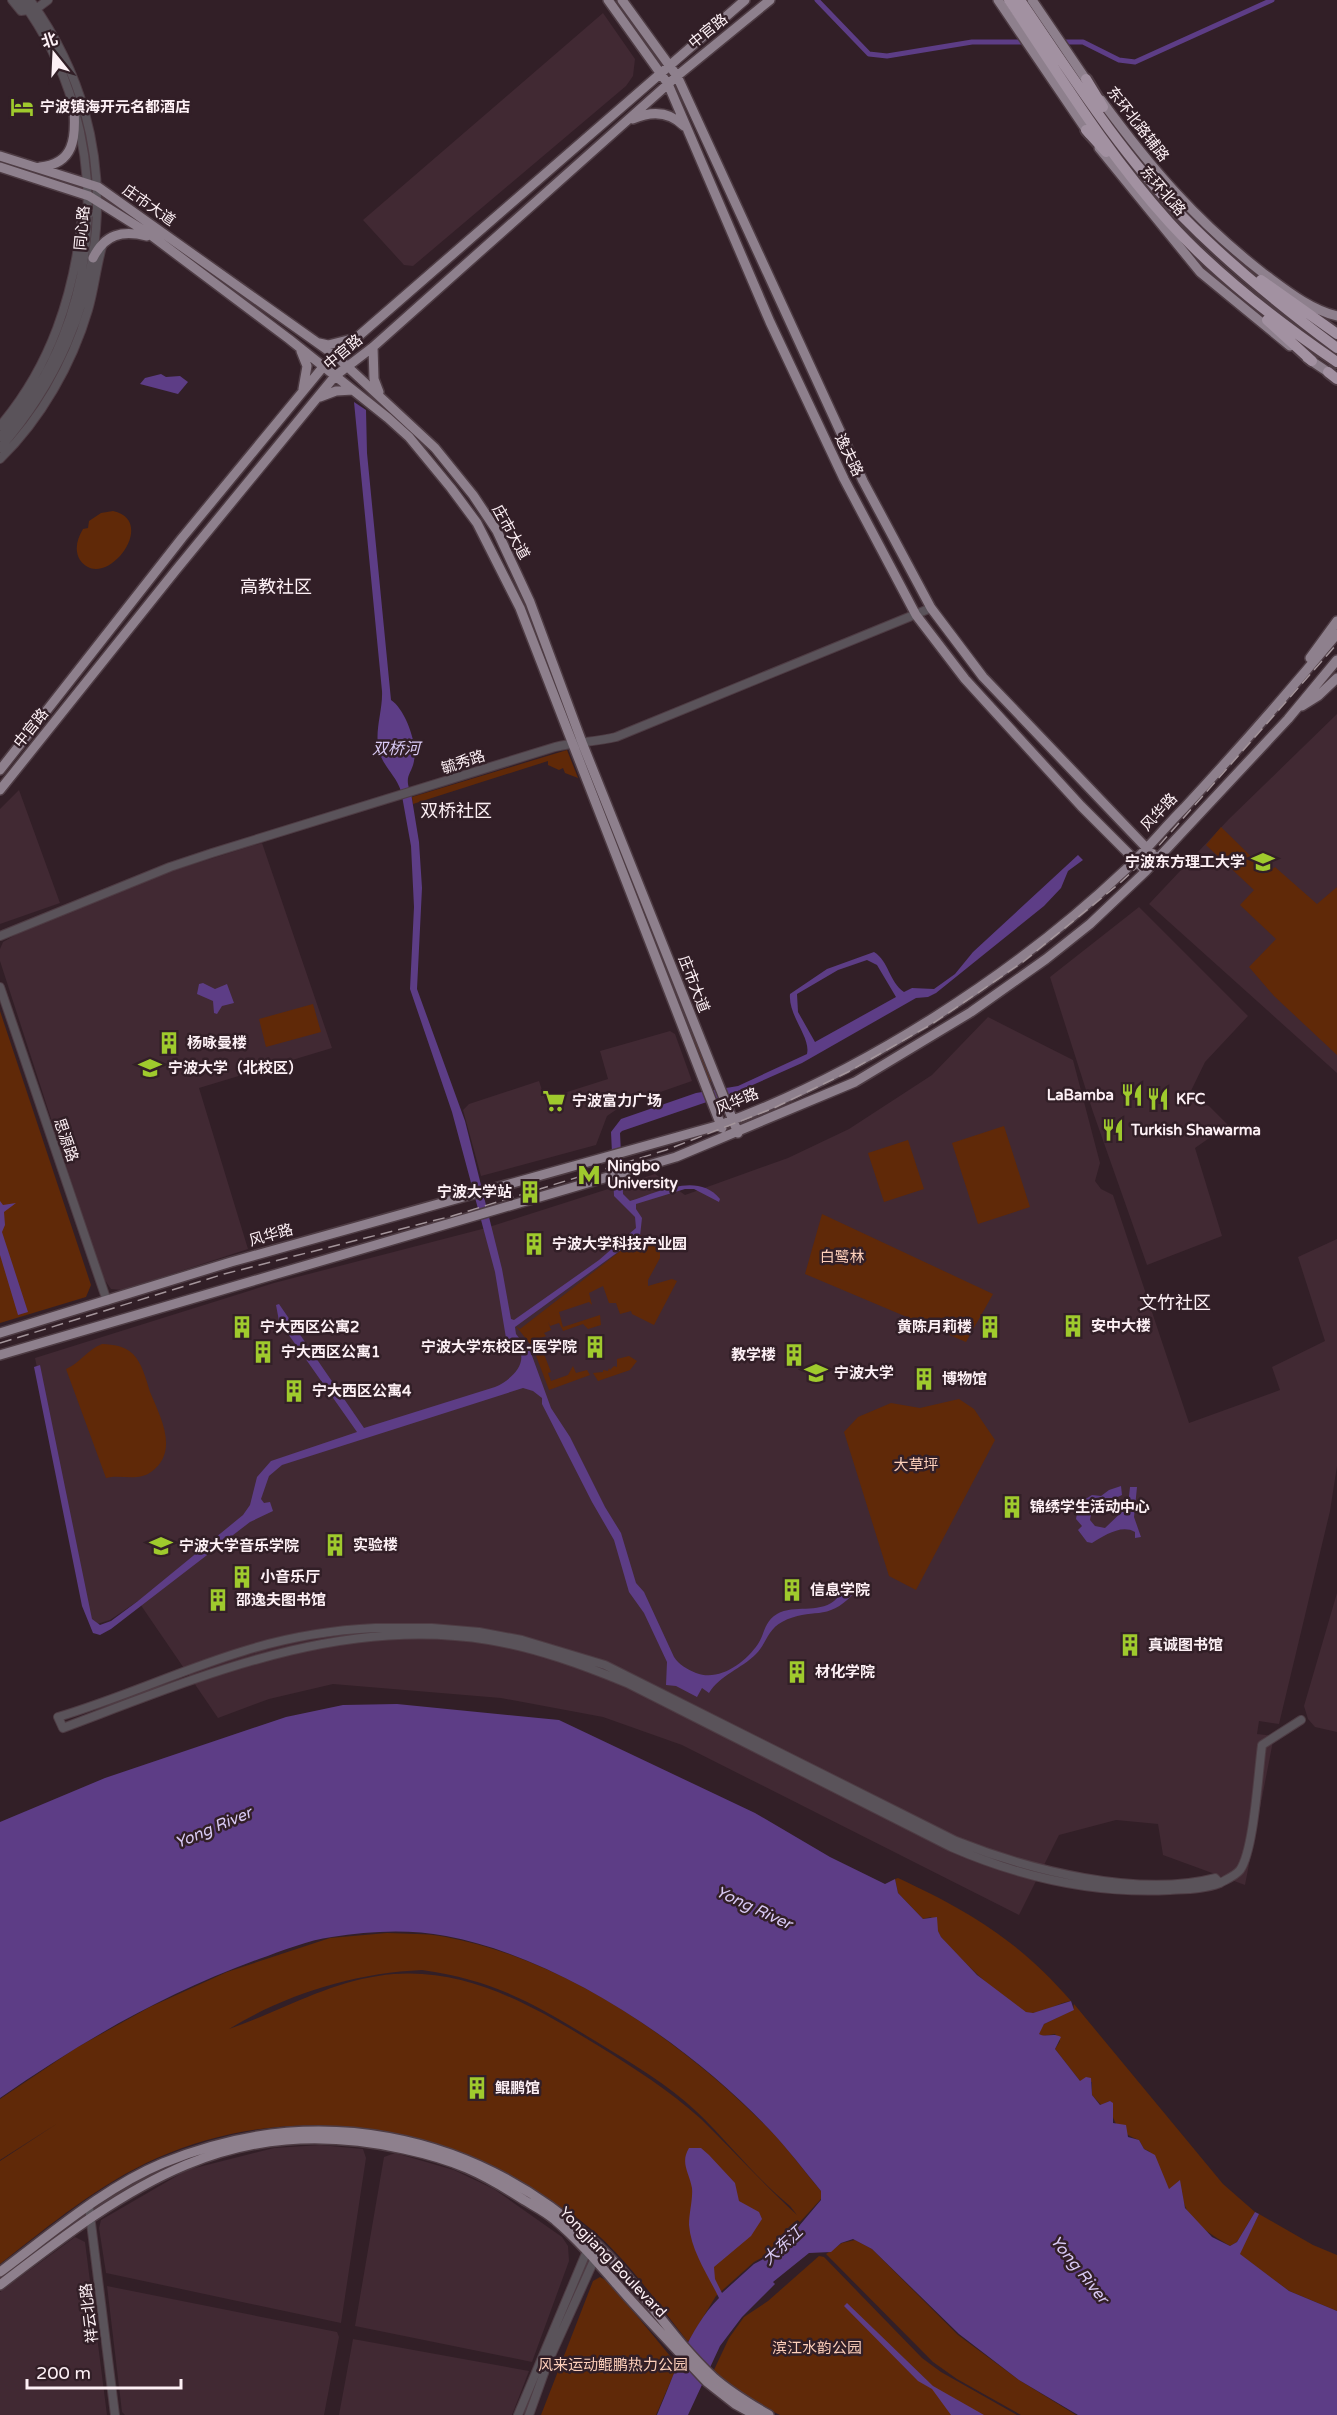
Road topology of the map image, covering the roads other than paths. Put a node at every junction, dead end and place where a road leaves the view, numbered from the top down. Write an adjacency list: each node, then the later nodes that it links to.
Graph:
1 (12, 0): 13 (street)
2 (21, 0): 13 (street, 同心路)
3 (30, 0): 13 (street, 同心路)
4 (48, 0): 13 (street)
5 (608, 0): 15 (main road, 逸夫路)
6 (622, 0): 14 (main road, 逸夫路)
7 (745, 0): 14 (main road, 中官路)
8 (770, 0): 16 (main road, 中官路)
9 (998, 0): 22 (main road)
10 (1010, 0): 18 (highway, 东环北路)
11 (1020, 0): 18 (highway, 东环北路)
12 (1032, 0): 18 (main road, 东环北路辅路)
13 (32, 10): 19 (street, 同心路); 26 (street, 同心路)
14 (670, 65): 15 (main road, 中官路); 16 (main road, 逸夫路)
15 (661, 74): 17 (main road, 逸夫路); 37 (main road, 中官路)
16 (677, 76): 17 (main road, 中官路); 57 (main road, 逸夫路)
17 (668, 84): 20 (main road, 中官路); 21 (main road, 逸夫路)
18 (1080, 89): 27 (highway, 东环北路); 32 (highway, 东环北路); 35 (main road, 东环北路辅路)
19 (74, 110): 25 (main road); 26 (street, 同心路)
20 (625, 122): 21 (main road); 40 (main road, 中官路)
21 (687, 129): 58 (main road, 逸夫路)
22 (1086, 130): 27 (highway); 43 (main road)
23 (0, 156): 25 (main road, 庄市大道)
24 (0, 167): 28 (main road, 庄市大道)
25 (38, 167): 26 (main road, 庄市大道)
26 (94, 186): 28 (street, 同心路); 39 (main road, 庄市大道)
27 (1145, 193): 34 (highway, 东环北路)
28 (93, 198): 29 (street, 同心路); 30 (main road, 庄市大道); 33 (street, 同心路)
29 (89, 214): 53 (street); 54 (street, 同心路)
30 (154, 237): 31 (main road); 38 (main road, 庄市大道)
31 (104, 242): 33 (main road); 56 (street)
32 (1226, 257): 36 (highway); 41 (highway, 东环北路)
33 (93, 258): 55 (street, 同心路)
34 (1225, 276): 43 (highway); 44 (highway, 东环北路)
35 (1337, 316)
36 (1337, 334)
37 (357, 337): 39 (main road); 42 (main road, 中官路)
38 (289, 339): 45 (main road, 庄市大道); 50 (main road)
39 (316, 342): 42 (main road, 庄市大道)
40 (372, 347): 46 (main road, 中官路); 51 (main road)
41 (1337, 348)
42 (336, 356): 45 (main road, 中官路); 46 (main road, 庄市大道)
43 (1312, 361): 48 (main road)
44 (1337, 362)
45 (323, 367): 47 (main road, 庄市大道); 50 (main road, 中官路)
46 (350, 367): 47 (main road, 中官路); 51 (main road, 庄市大道)
47 (335, 376): 49 (main road, 庄市大道); 52 (main road, 中官路)
48 (1333, 376)
49 (353, 390): 52 (main road); 65 (main road, 庄市大道)
50 (302, 393): 67 (main road, 中官路)
51 (380, 395): 66 (main road, 庄市大道)
52 (315, 399): 68 (main road, 中官路)
53 (0, 426)
54 (0, 437)
55 (0, 448)
56 (0, 459)
57 (930, 608): 58 (street, 毓秀路); 69 (main road, 逸夫路)
58 (916, 615): 66 (street, 毓秀路); 71 (main road, 逸夫路)
59 (1337, 621): 63 (main road)
60 (1337, 634): 63 (main road, 风华路)
61 (1337, 660): 64 (main road, 风华路)
62 (1337, 678): 64 (main road)
63 (1281, 701): 69 (main road, 风华路)
64 (1295, 710): 70 (main road, 风华路)
65 (571, 743): 66 (street, 毓秀路); 73 (street, 毓秀路); 76 (main road, 庄市大道)
66 (583, 745): 75 (main road, 庄市大道)
67 (0, 770)
68 (0, 790)
69 (1146, 848): 70 (main road, 逸夫路); 71 (main road, 风华路)
70 (1157, 859): 72 (main road, 风华路)
71 (1135, 860): 72 (main road, 逸夫路); 75 (main road, 风华路)
72 (1146, 871): 77 (main road, 风华路)
73 (0, 936)
74 (0, 987): 79 (street, 思源路)
75 (730, 1116): 76 (main road, 风华路); 77 (main road, 庄市大道)
76 (719, 1121): 78 (main road, 庄市大道); 79 (main road, 风华路)
77 (738, 1133): 78 (main road, 风华路)
78 (726, 1137): 81 (main road, 风华路)
79 (106, 1301): 80 (main road, 风华路)
80 (0, 1333)
81 (0, 1355)
82 (1300, 1720): 83 (street)
83 (1220, 1883): 83 (street)
84 (89, 2207): 85 (street, 祥云北路); 86 (main road, Yongjiang Boulevard); 90 (main road, Yongjiang Boulevard)
85 (90, 2217): 88 (main road, Yongjiang Boulevard); 91 (main road, Yongjiang Boulevard); 94 (street, 祥云北路)
86 (592, 2239): 87 (main road, Yongjiang Boulevard); 88 (street)
87 (600, 2247): 89 (street); 92 (main road, Yongjiang Boulevard)
88 (587, 2253): 89 (main road, Yongjiang Boulevard); 95 (street)
89 (595, 2260): 92 (main road, Yongjiang Boulevard); 96 (street)
90 (0, 2272)
91 (0, 2285)
92 (678, 2346): 93 (main road)
93 (706, 2375): 97 (main road); 98 (main road)
94 (115, 2415)
95 (518, 2415)
96 (529, 2415)
97 (755, 2415)
98 (770, 2415)

